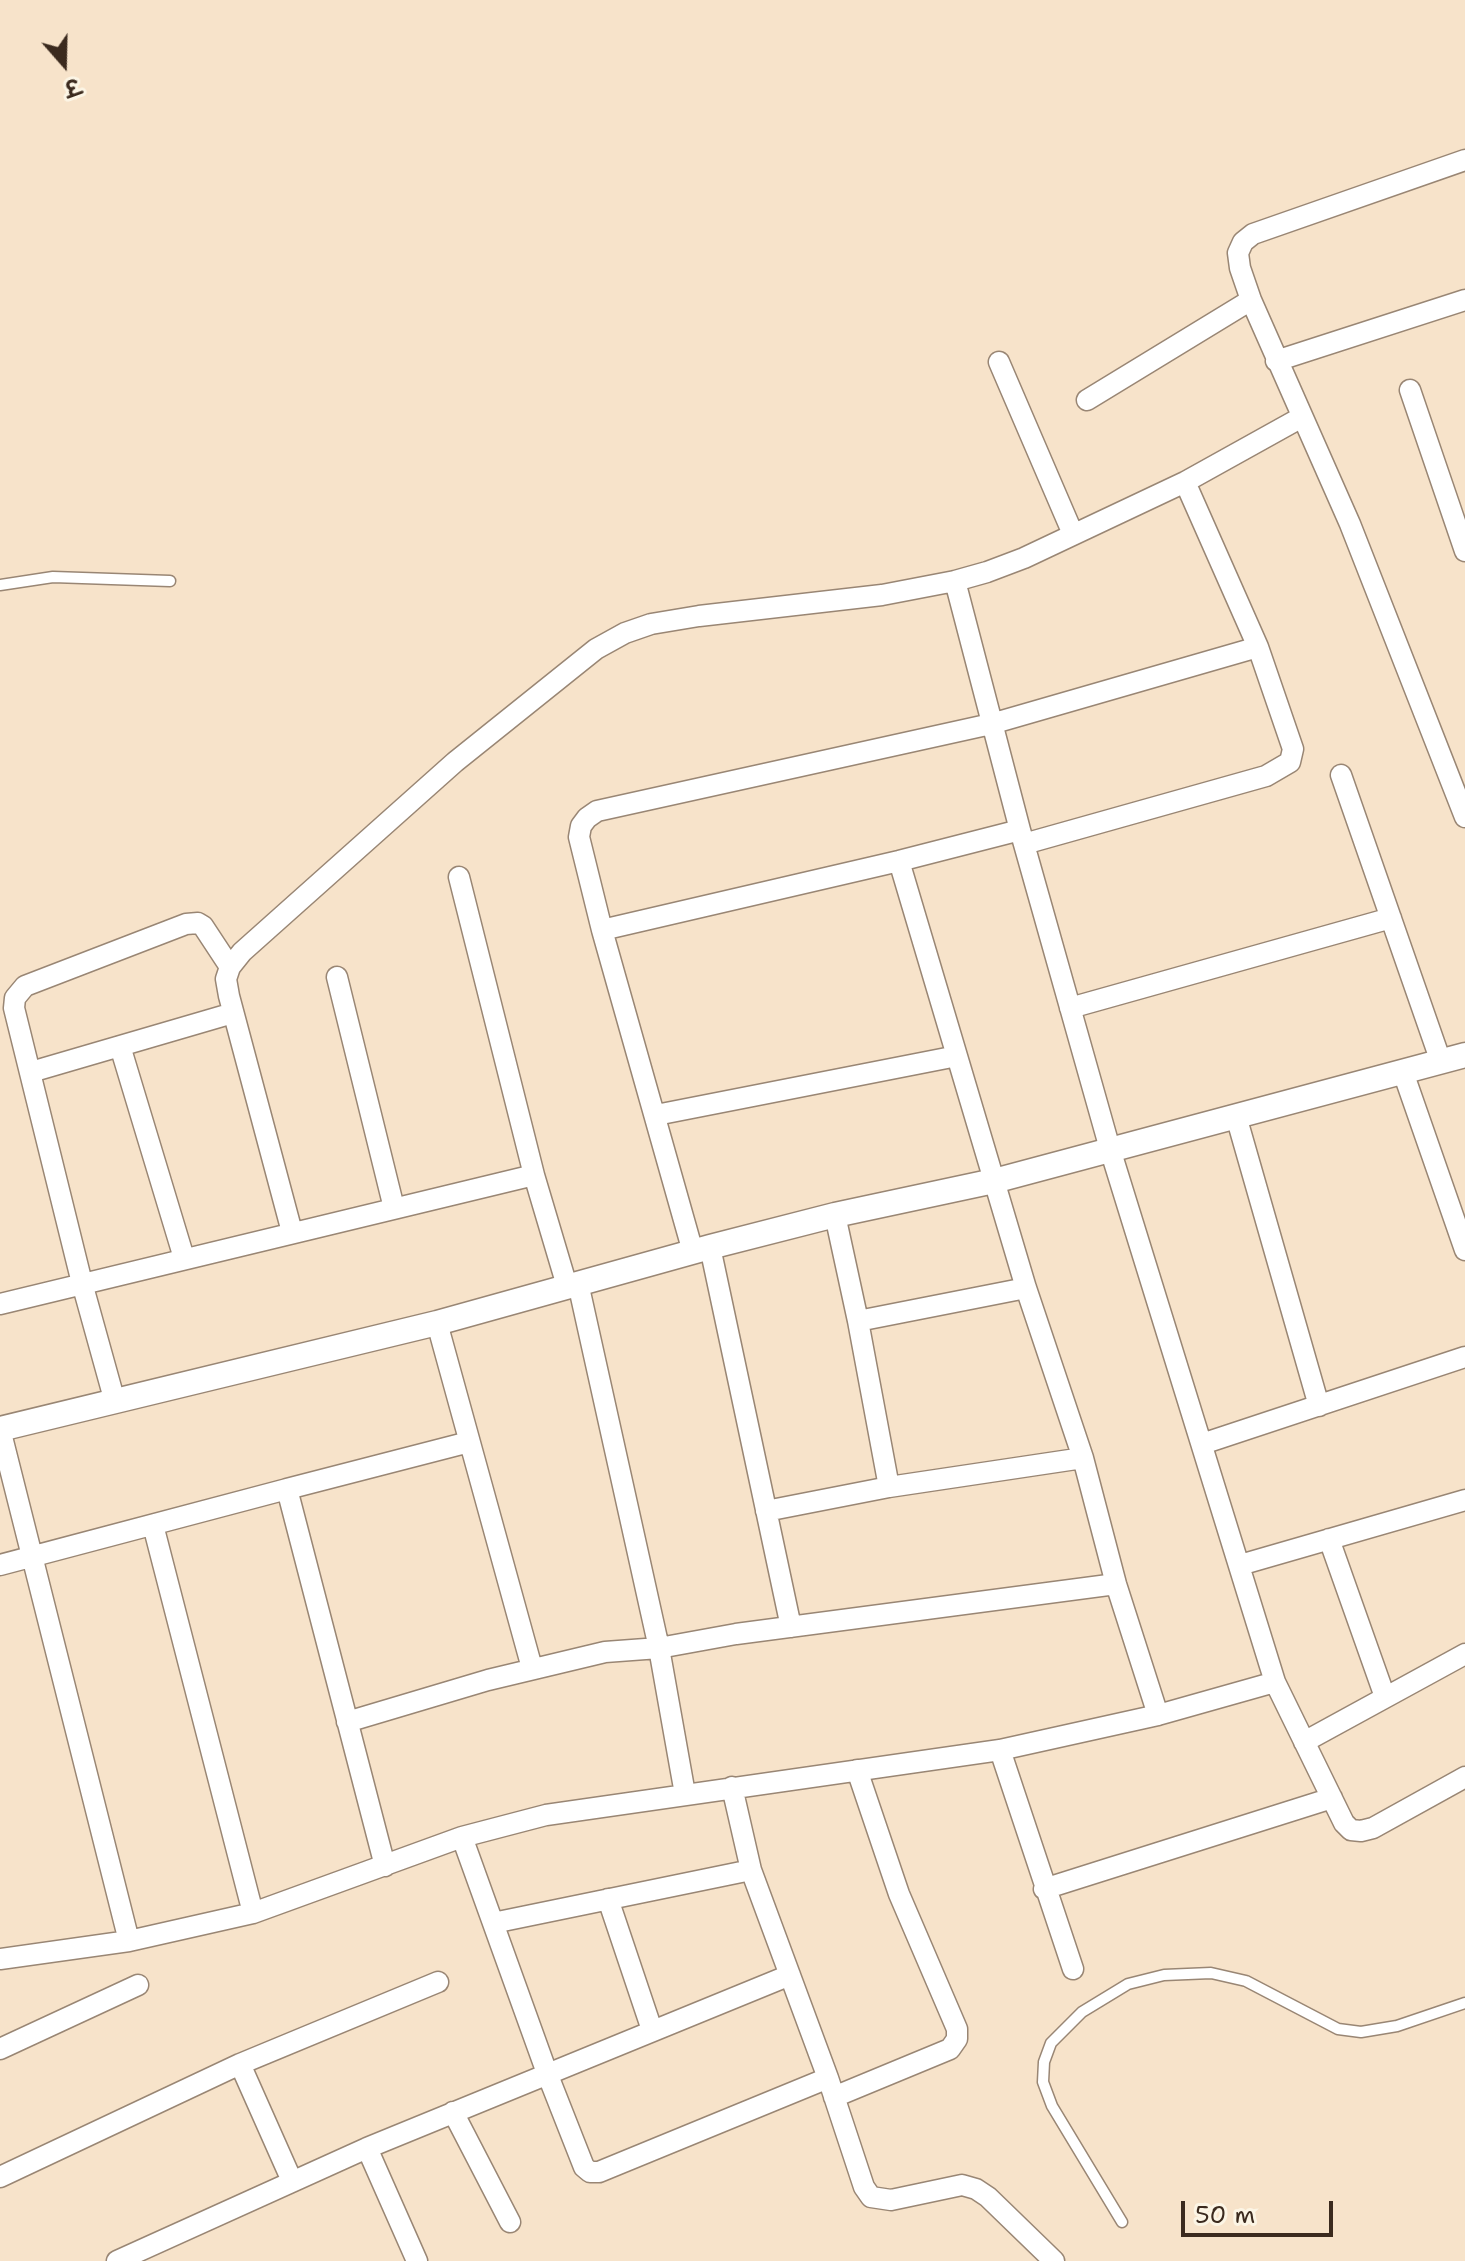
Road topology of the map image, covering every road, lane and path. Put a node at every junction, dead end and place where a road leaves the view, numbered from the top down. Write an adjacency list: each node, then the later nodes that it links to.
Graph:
1 (1465, 160): 2 (street)
2 (1251, 300): 4 (street); 7 (street)
3 (1465, 300): 4 (street)
4 (1276, 361): 8 (street)
5 (999, 362): 10 (street)
6 (1410, 390): 11 (street)
7 (1087, 400)
8 (1302, 417): 9 (street); 18 (street)
9 (1185, 482): 10 (street); 15 (street)
10 (1073, 534): 13 (street)
11 (1465, 551)
12 (170, 581): 14 (lane)
13 (955, 581): 16 (street); 24 (street)
14 (0, 585)
15 (1258, 647): 16 (street); 19 (street)
16 (991, 724): 19 (street); 23 (street)
17 (1341, 775): 22 (street)
18 (1465, 817)
19 (1022, 837): 20 (street); 26 (street)
20 (899, 861): 23 (street); 30 (street)
21 (459, 877): 37 (street)
22 (1391, 918): 26 (street); 31 (street)
23 (602, 930): 34 (street)
24 (230, 967): 27 (street); 32 (street)
25 (337, 977): 39 (street)
26 (1070, 1008): 36 (street)
27 (233, 1013): 28 (street); 41 (street)
28 (120, 1046): 32 (street); 44 (street)
29 (1465, 1055): 31 (street)
30 (957, 1056): 34 (street); 38 (street)
31 (1441, 1062): 33 (street)
32 (31, 1072): 45 (street)
33 (1403, 1072): 35 (street); 43 (street)
34 (656, 1115): 42 (street)
35 (1236, 1116): 36 (street); 53 (street)
36 (1110, 1149): 38 (street); 56 (street)
37 (534, 1175): 39 (street); 46 (street)
38 (994, 1181): 40 (street); 47 (street)
39 (394, 1208): 41 (street)
40 (835, 1215): 42 (street); 49 (street)
41 (292, 1232): 44 (street)
42 (701, 1250): 46 (street); 61 (street)
43 (1465, 1250)
44 (184, 1258): 45 (street)
45 (82, 1283): 48 (street); 52 (street)
46 (572, 1285): 50 (street); 69 (street)
47 (1026, 1288): 49 (street); 57 (street)
48 (0, 1304)
49 (858, 1321): 58 (street)
50 (437, 1323): 52 (street); 55 (street)
51 (1465, 1357): 53 (street)
52 (115, 1402): 54 (street)
53 (1319, 1406): 56 (street)
54 (0, 1429): 64 (street)
55 (469, 1442): 59 (street); 71 (street)
56 (1202, 1444): 66 (street)
57 (1083, 1458): 58 (street); 67 (street)
58 (889, 1487): 61 (street)
59 (287, 1489): 62 (street); 75 (street)
60 (1465, 1500): 63 (street)
61 (766, 1511): 68 (street)
62 (153, 1525): 64 (street); 88 (street)
63 (1329, 1539): 66 (street); 73 (street)
64 (31, 1557): 65 (street); 90 (street)
65 (0, 1565)
66 (1240, 1565): 72 (street)
67 (1116, 1584): 68 (street); 74 (street)
68 (791, 1627): 69 (street)
69 (659, 1648): 71 (street); 81 (street)
70 (1465, 1654): 73 (street)
71 (532, 1668): 75 (street)
72 (1275, 1682): 74 (street); 76 (street)
73 (1385, 1697): 76 (street)
74 (1158, 1715): 77 (street)
75 (347, 1722): 84 (street)
76 (1304, 1742): 82 (street)
77 (1000, 1750): 78 (street); 86 (street)
78 (857, 1770): 80 (street); 101 (street)
79 (1465, 1777): 82 (street)
80 (732, 1787): 81 (street); 85 (street)
81 (685, 1794): 83 (street)
82 (1332, 1798): 86 (street)
83 (462, 1837): 84 (street); 89 (street)
84 (385, 1866): 88 (street)
85 (751, 1870): 87 (street); 93 (street)
86 (1044, 1889): 92 (street)
87 (608, 1899): 89 (street); 97 (street)
88 (253, 1913): 90 (street)
89 (493, 1923): 100 (street)
90 (129, 1941): 91 (street)
91 (1, 1954)
92 (1073, 1969)
93 (790, 1975): 97 (street); 101 (street)
94 (438, 1982): 99 (street)
95 (138, 1985): 98 (street)
96 (1465, 2003): 107 (lane)
97 (652, 2030): 100 (street)
98 (0, 2049)
99 (240, 2064): 104 (street); 105 (street)
100 (547, 2073): 101 (street); 102 (street)
101 (831, 2087): 109 (street)
102 (453, 2112): 103 (street); 106 (street)
103 (367, 2148): 105 (street); 111 (street)
104 (0, 2177)
105 (292, 2181): 108 (street)
106 (510, 2222)
107 (1122, 2222)
108 (158, 2252): 110 (street)
109 (1049, 2259)
110 (117, 2261)
111 (417, 2261)

